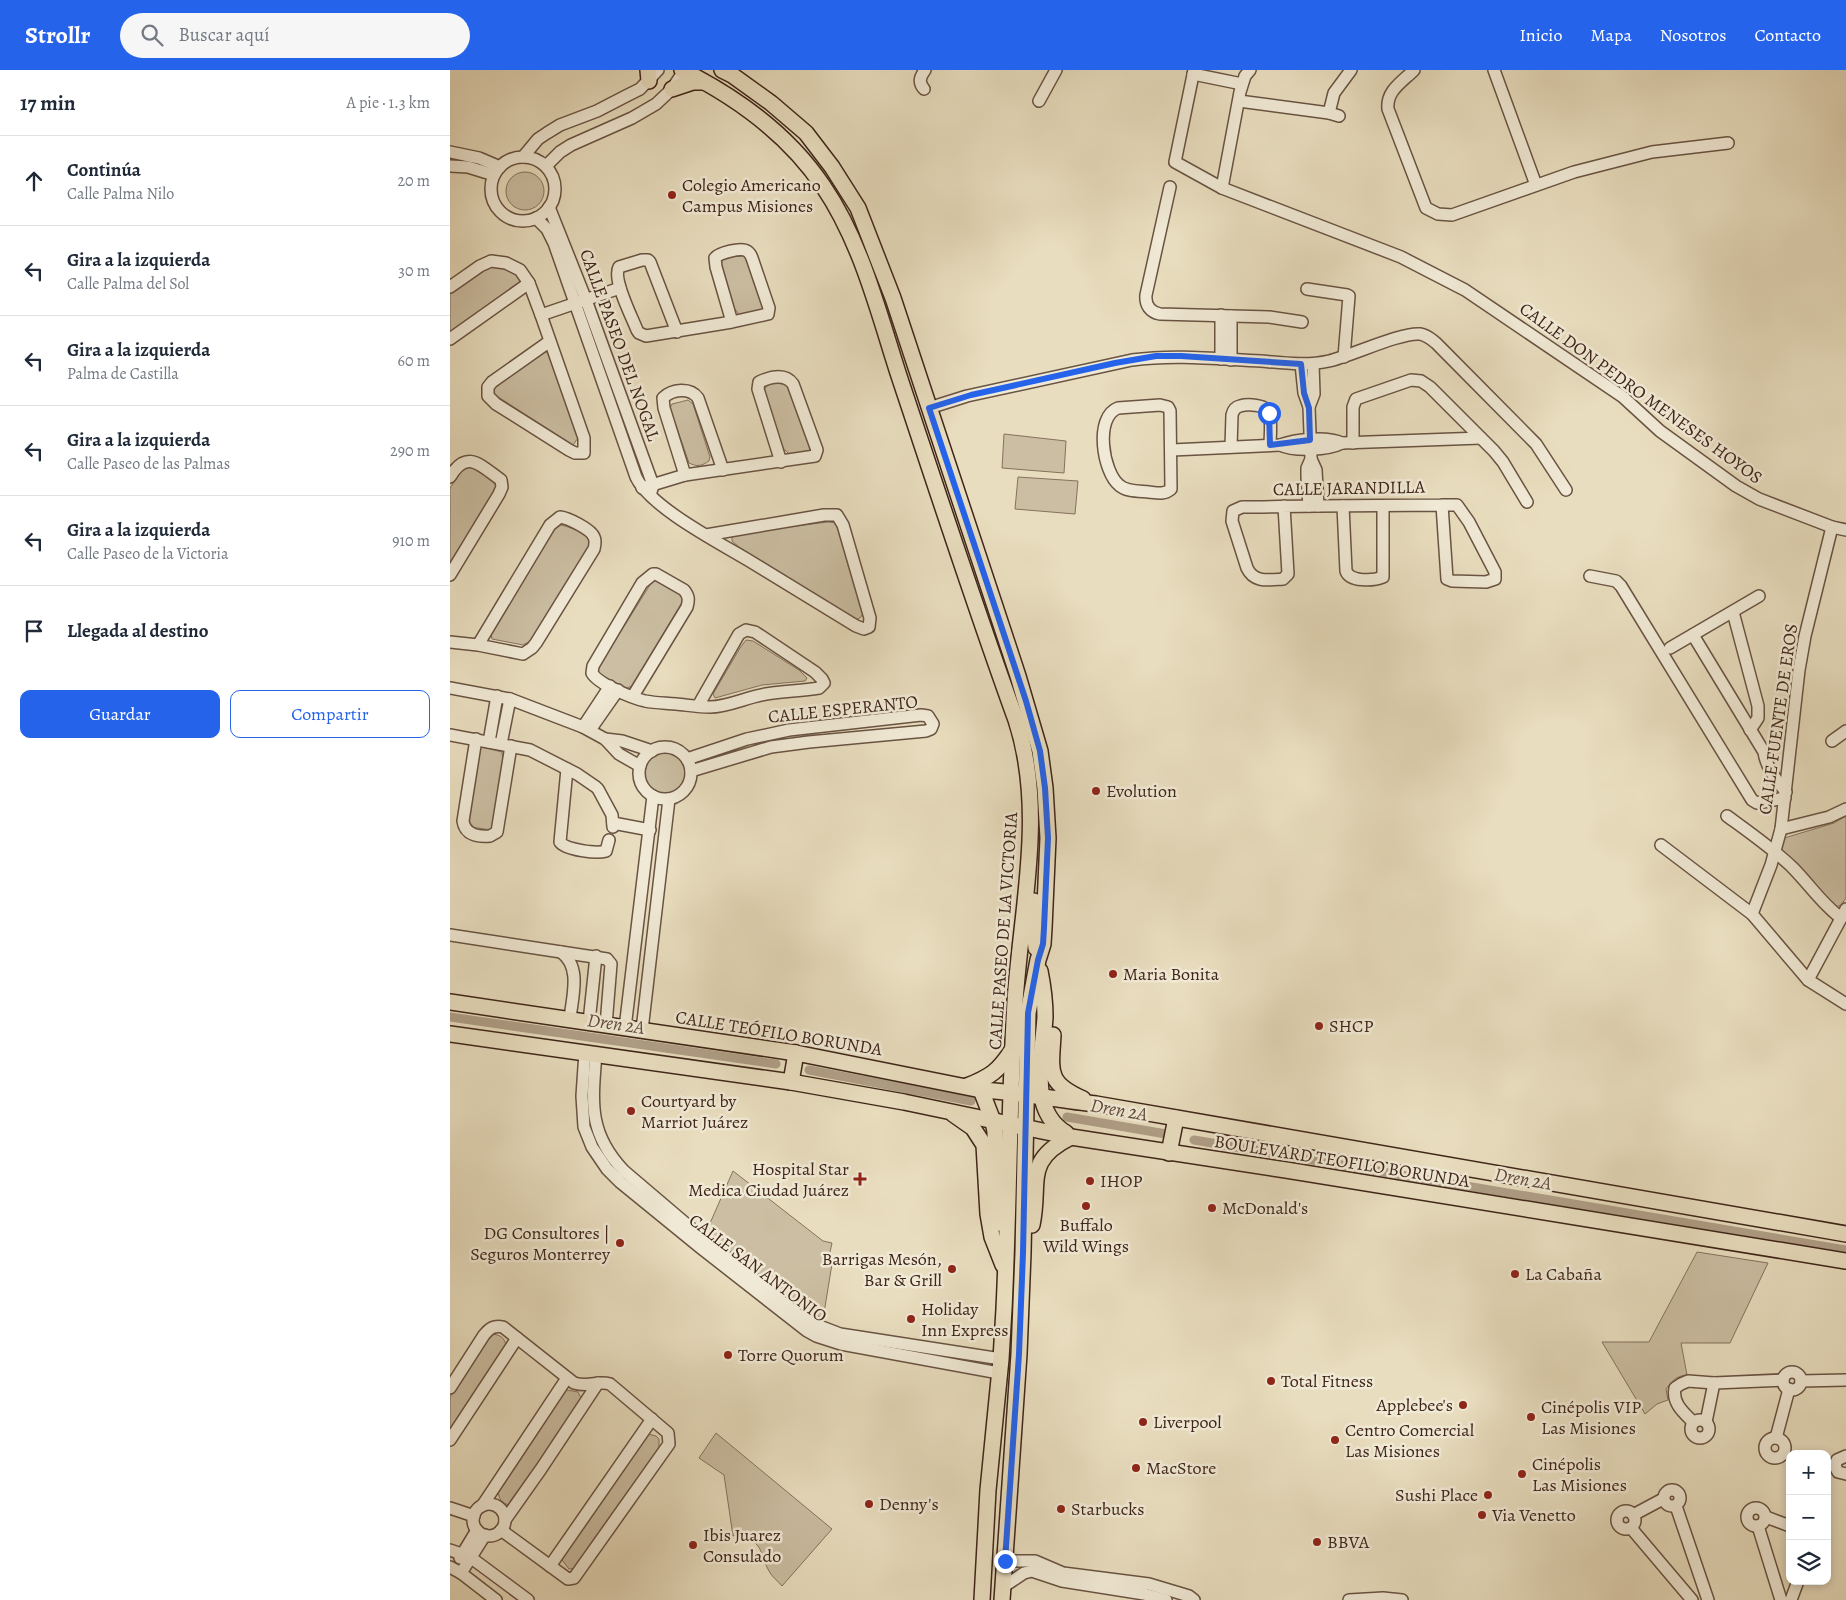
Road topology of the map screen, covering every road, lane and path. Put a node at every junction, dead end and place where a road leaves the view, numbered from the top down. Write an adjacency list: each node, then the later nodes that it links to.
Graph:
1 (684, 70): 11 (main road, CALLE PASEO DE LA VICTORIA); 13 (street)
2 (925, 70): 14 (street)
3 (1056, 70): 16 (street)
4 (1250, 70): 12 (street)
5 (1351, 70): 15 (street)
6 (1414, 70): 23 (street)
7 (1494, 70): 23 (street)
8 (727, 72): 33 (main road, CALLE PASEO DE LA VICTORIA)
9 (1194, 72): 12 (street); 25 (street, CALLE DON PEDRO MENESES HOYOS)
10 (652, 74): 19 (street)
11 (705, 82): 13 (main road); 28 (main road, CALLE PASEO DE LA VICTORIA)
12 (1242, 84): 15 (street)
13 (672, 89): 21 (street)
14 (924, 89)
15 (1239, 100): 25 (street)
16 (1039, 101)
17 (1728, 142): 23 (street)
18 (450, 152): 22 (street)
19 (523, 157): 21 (street); 22 (street)
20 (450, 166): 22 (street)
21 (546, 166): 26 (street)
22 (497, 171): 27 (street)
23 (1536, 184)
24 (1170, 188): 36 (street)
25 (1222, 188): 64 (street, CALLE DON PEDRO MENESES HOYOS)
26 (550, 207): 27 (street); 34 (street, CALLE PASEO DEL NOGAL)
27 (536, 218): 34 (street, CALLE PASEO DEL NOGAL)
28 (866, 277): 33 (main road); 74 (main road, CALLE PASEO DE LA VICTORIA)
29 (529, 283): 30 (street); 35 (street); 40 (street)
30 (450, 287)
31 (620, 288): 34 (street); 39 (street); 39 (street)
32 (1307, 289): 42 (street)
33 (893, 298): 45 (main road, CALLE PASEO DE LA VICTORIA)
34 (580, 302): 35 (street); 56 (street, CALLE PASEO DEL NOGAL)
35 (541, 315): 41 (street)
36 (1226, 315): 38 (street); 43 (street)
37 (732, 322): 37 (street); 39 (street)
38 (1302, 322)
39 (676, 332)
40 (450, 339)
41 (550, 340): 41 (street)
42 (1344, 357): 44 (street); 57 (street)
43 (1226, 360): 44 (street); 45 (street)
44 (1307, 364): 50 (street)
45 (929, 408): 76 (main road, CALLE PASEO DE LA VICTORIA)
46 (1481, 438): 47 (street); 47 (street); 58 (street)
47 (1348, 443): 50 (street)
48 (1275, 445): 49 (street); 49 (street); 50 (street)
49 (1231, 447): 51 (street)
50 (1310, 449): 61 (street)
51 (1172, 450): 51 (street)
52 (781, 462): 52 (street); 53 (street)
53 (723, 470): 54 (street); 54 (street)
54 (685, 475): 56 (street)
55 (450, 476): 67 (street)
56 (648, 490): 66 (street, CALLE PASEO DEL NOGAL)
57 (1566, 490)
58 (1527, 502)
59 (1442, 505): 59 (street, CALLE JARANDILLA); 63 (street, CALLE JARANDILLA)
60 (1284, 506): 60 (street, CALLE JARANDILLA); 61 (street, CALLE JARANDILLA)
61 (1313, 506): 62 (street, CALLE JARANDILLA)
62 (1343, 506): 63 (street, CALLE JARANDILLA); 63 (street)
63 (1383, 506)
64 (1832, 527): 65 (street, CALLE DON PEDRO MENESES HOYOS); 100 (street, CALLE FUENTE DE EROS)
65 (1846, 530)
66 (706, 535): 66 (street, CALLE PASEO DEL NOGAL)
67 (450, 575)
68 (1590, 576): 101 (street)
69 (1759, 596): 70 (street)
70 (1733, 612): 71 (street); 85 (street)
71 (1692, 635): 75 (street); 85 (street)
72 (450, 642): 73 (street)
73 (478, 645): 73 (street)
74 (991, 648): 76 (main road); 110 (main road, CALLE PASEO DE LA VICTORIA)
75 (1670, 648)
76 (1018, 676): 115 (main road, CALLE PASEO DE LA VICTORIA)
77 (450, 688): 79 (street)
78 (614, 688): 80 (street); 80 (street); 84 (street)
79 (497, 696): 81 (street); 92 (street)
80 (633, 696): 82 (street)
81 (510, 699): 84 (street); 93 (street)
82 (698, 706): 82 (street)
83 (886, 719): 88 (street); 88 (street, CALLE ESPERANTO); 96 (street, CALLE ESPERANTO)
84 (587, 728): 90 (street)
85 (1750, 730): 95 (street)
86 (1846, 731): 91 (street)
87 (450, 735): 89 (street)
88 (889, 735): 99 (street, CALLE ESPERANTO)
89 (476, 739): 92 (street); 93 (street)
90 (605, 739): 94 (street); 97 (street)
91 (1832, 741)
92 (489, 742): 93 (street)
93 (506, 745): 98 (street)
94 (652, 751): 96 (street); 97 (street)
95 (1764, 752): 100 (street); 101 (street)
96 (687, 759): 99 (street)
97 (640, 766): 102 (street)
98 (567, 769): 107 (street); 108 (street)
99 (691, 771): 103 (street)
100 (1787, 778): 101 (street, CALLE FUENTE DE EROS)
101 (1786, 795): 106 (street, CALLE FUENTE DE EROS)
102 (653, 796): 103 (street); 107 (street)
103 (669, 798): 126 (street)
104 (1846, 809): 106 (street)
105 (1727, 816): 111 (street)
106 (1781, 829): 111 (street, CALLE FUENTE DE EROS)
107 (650, 830): 125 (street)
108 (609, 840)
109 (1661, 845): 112 (street)
110 (1031, 846): 118 (main road); 128 (main road, CALLE PASEO DE LA VICTORIA)
111 (1774, 850): 112 (street, CALLE FUENTE DE EROS); 113 (street)
112 (1752, 914): 119 (street)
113 (1842, 921): 119 (street)
114 (450, 935): 116 (street)
115 (1043, 944): 118 (main road, CALLE PASEO DE LA VICTORIA); 135 (main road)
116 (561, 952): 117 (street); 122 (street)
117 (596, 956): 123 (street); 124 (street)
118 (1038, 960): 134 (main road, CALLE PASEO DE LA VICTORIA)
119 (1808, 980): 121 (street)
120 (450, 1002): 122 (main road, CALLE TEÓFILO BORUNDA)
121 (1846, 1004)
122 (570, 1020): 123 (main road, CALLE TEÓFILO BORUNDA)
123 (590, 1022): 124 (main road, CALLE TEÓFILO BORUNDA)
124 (606, 1025): 125 (main road, CALLE TEÓFILO BORUNDA)
125 (625, 1028): 126 (main road, CALLE TEÓFILO BORUNDA)
126 (642, 1030): 130 (main road, CALLE TEÓFILO BORUNDA)
127 (450, 1034): 129 (main road)
128 (1012, 1048): 132 (main road); 133 (main road, CALLE PASEO DE LA VICTORIA)
129 (591, 1053): 131 (main road); 150 (street, CALLE SAN ANTONIO)
130 (796, 1053): 131 (main road); 132 (main road, CALLE TEÓFILO BORUNDA)
131 (791, 1082): 136 (main road)
132 (974, 1088): 133 (main road, CALLE TEÓFILO BORUNDA); 138 (main road)
133 (1012, 1092): 134 (main road, BOULEVARD TEOFILO BORUNDA); 139 (main road, CALLE PASEO DE LA VICTORIA)
134 (1034, 1096): 135 (main road, BOULEVARD TEOFILO BORUNDA); 140 (main road, CALLE PASEO DE LA VICTORIA); 141 (main road)
135 (1096, 1104): 137 (main road, BOULEVARD TEOFILO BORUNDA)
136 (950, 1112): 138 (main road); 147 (main road)
137 (1176, 1118): 142 (main road); 143 (main road, BOULEVARD TEOFILO BORUNDA)
138 (993, 1121): 139 (main road); 144 (main road)
139 (1010, 1124): 140 (main road, BOULEVARD TEOFILO BORUNDA); 144 (main road, CALLE PASEO DE LA VICTORIA)
140 (1026, 1127): 141 (main road, BOULEVARD TEOFILO BORUNDA); 145 (main road, CALLE PASEO DE LA VICTORIA)
141 (1071, 1136): 142 (main road, BOULEVARD TEOFILO BORUNDA); 145 (main road)
142 (1169, 1153): 146 (main road, BOULEVARD TEOFILO BORUNDA)
143 (1846, 1234)
144 (1007, 1239): 147 (main road, CALLE PASEO DE LA VICTORIA); 149 (main road)
145 (1023, 1253): 149 (main road, CALLE PASEO DE LA VICTORIA)
146 (1846, 1262)
147 (1006, 1273): 150 (main road, CALLE PASEO DE LA VICTORIA)
148 (517, 1338): 151 (street); 157 (street); 163 (street)
149 (1019, 1354): 161 (main road, CALLE PASEO DE LA VICTORIA)
150 (1000, 1366): 161 (main road); 181 (main road, CALLE PASEO DE LA VICTORIA)
151 (567, 1378): 154 (street); 166 (street)
152 (1846, 1380): 153 (street)
153 (1801, 1381): 156 (street); 156 (street)
154 (598, 1383): 158 (street); 169 (street)
155 (1714, 1383): 156 (street); 159 (street); 160 (street)
156 (1786, 1385): 162 (street)
157 (450, 1388)
158 (652, 1419): 175 (street); 175 (street)
159 (1693, 1422): 160 (street); 160 (street)
160 (1706, 1422)
161 (1013, 1437): 174 (main road, CALLE PASEO DE LA VICTORIA)
162 (1776, 1438)
163 (450, 1440)
164 (1846, 1456): 165 (street)
165 (1846, 1474)
166 (482, 1506): 168 (street); 169 (street)
167 (450, 1508): 168 (street)
168 (474, 1516): 171 (street)
169 (503, 1525): 171 (street); 175 (street)
170 (1786, 1525): 188 (street)
171 (481, 1533): 173 (street)
172 (450, 1550): 173 (street)
173 (467, 1555): 176 (street); 180 (street)
174 (1005, 1561): 178 (main road, CALLE PASEO DE LA VICTORIA); 183 (street)
175 (550, 1566)
176 (455, 1569): 179 (street)
177 (1797, 1585): 189 (street)
178 (1003, 1594): 182 (street)
179 (496, 1600)
180 (528, 1600)
181 (982, 1600)
182 (1166, 1600)
183 (1194, 1600)
184 (1349, 1600): 185 (street)
185 (1402, 1600)
186 (1692, 1600): 187 (street)
187 (1708, 1600)
188 (1781, 1600)
189 (1791, 1600)

